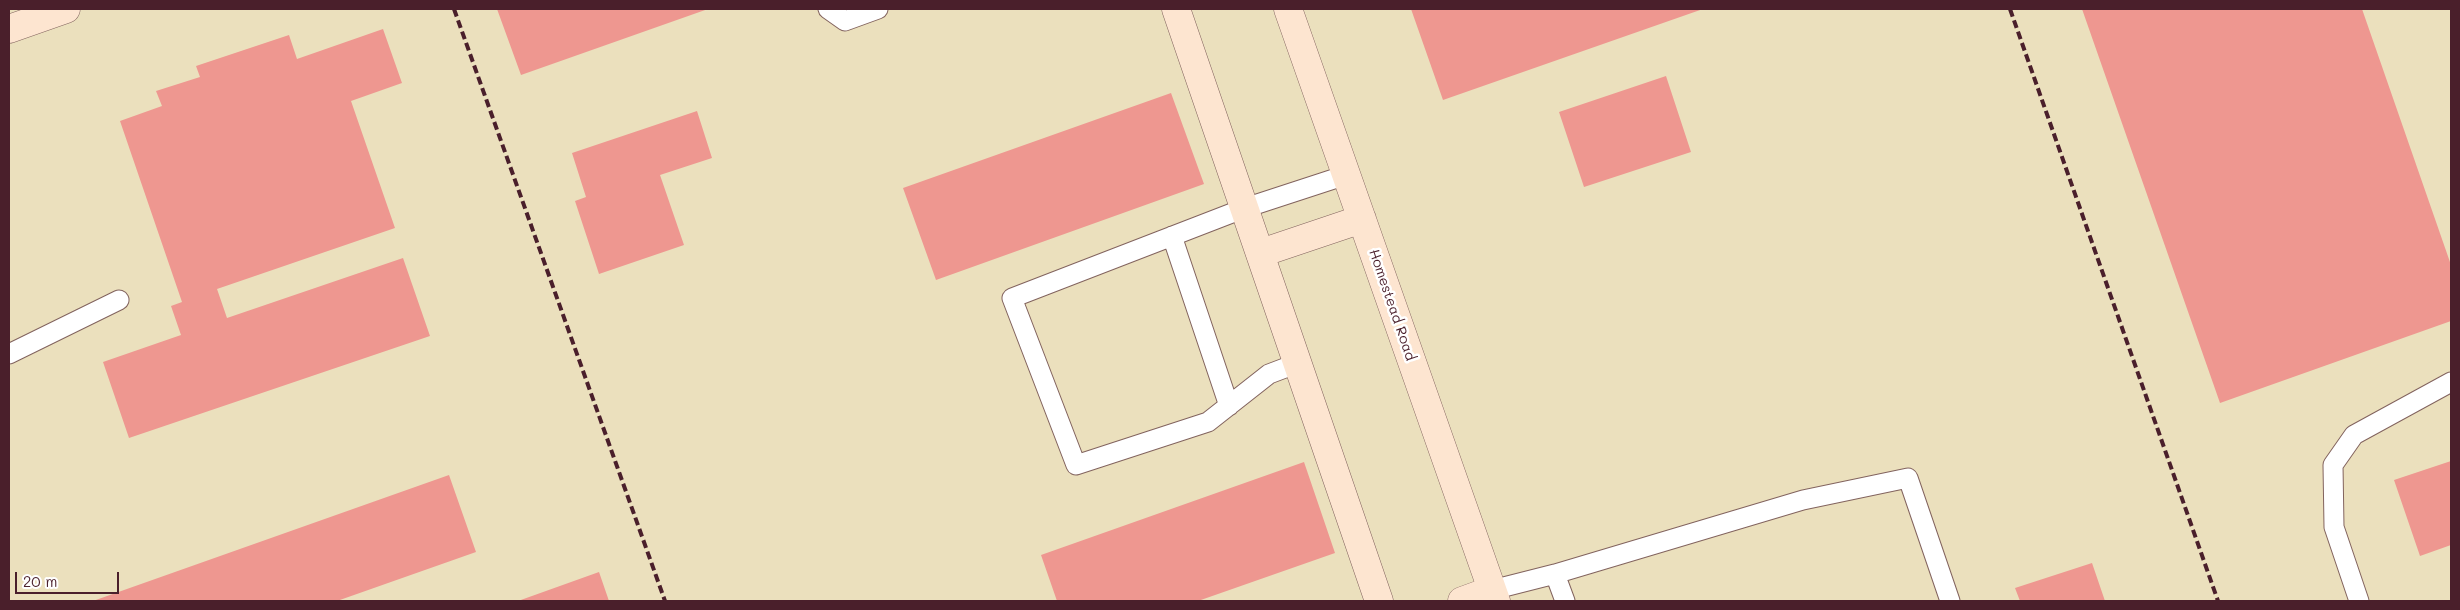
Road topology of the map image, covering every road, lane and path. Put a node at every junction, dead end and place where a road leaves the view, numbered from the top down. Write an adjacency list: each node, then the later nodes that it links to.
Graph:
1 (66, 9): 6 (main road)
2 (828, 9): 3 (lane)
3 (878, 9)
4 (1176, 9): 8 (main road)
5 (1288, 9): 7 (main road, Homestead Road)
6 (9, 29)
7 (1346, 175): 8 (lane); 9 (main road, Homestead Road)
8 (1245, 208): 10 (lane); 11 (main road)
9 (1362, 219): 11 (main road); 18 (main road, Homestead Road)
10 (1172, 236): 16 (lane); 16 (lane)
11 (1261, 254): 14 (main road)
12 (119, 300): 13 (lane)
13 (9, 354)
14 (1298, 363): 16 (lane); 19 (main road)
15 (2451, 382): 23 (lane)
16 (1230, 406)
17 (1555, 574): 18 (lane); 21 (lane); 22 (lane)
18 (1494, 596): 20 (main road)
19 (1380, 601)
20 (1462, 601)
21 (1565, 601)
22 (1950, 601)
23 (2359, 601)

